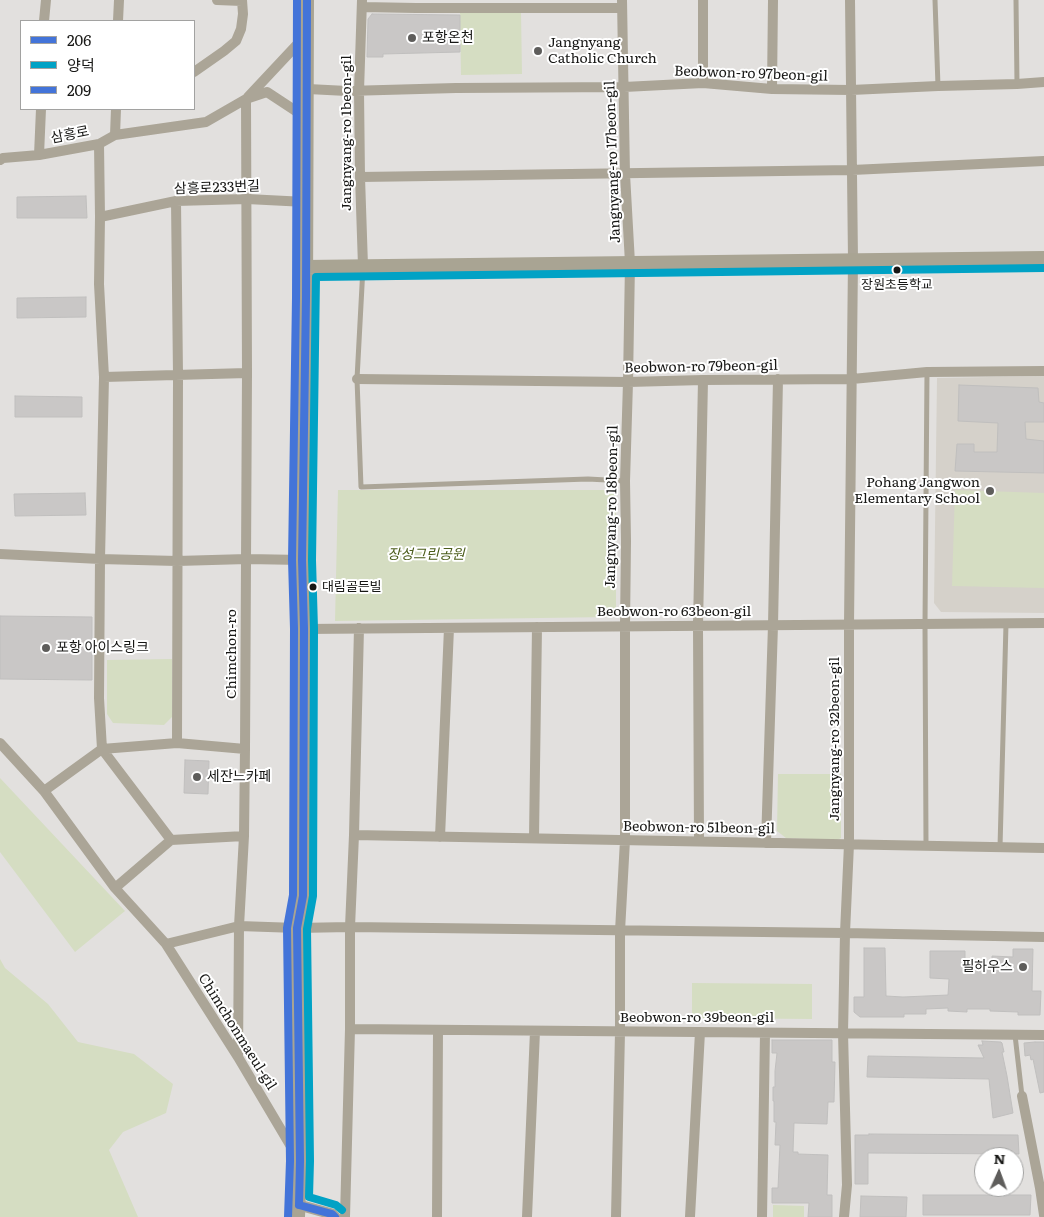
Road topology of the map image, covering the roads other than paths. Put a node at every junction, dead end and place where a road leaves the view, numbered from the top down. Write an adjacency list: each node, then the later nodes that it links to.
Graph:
1 (46, 0): 13 (street)
2 (119, 0): 14 (street)
3 (216, 0): 10 (street)
4 (307, 0): 15 (main road)
5 (703, 0): 18 (street)
6 (773, 0): 22 (street)
7 (850, 0): 24 (street, Jangnyang-ro 32beon-gil)
8 (935, 0): 20 (lane)
9 (1016, 0): 19 (lane)
10 (242, 1): 16 (street)
11 (362, 4): 12 (street); 25 (street, Jangnyang-ro 1beon-gil)
12 (622, 4): 21 (street, Jangnyang-ro 17beon-gil)
13 (44, 20)
14 (118, 20)
15 (307, 34): 23 (main road); 26 (street, 삼흥로)
16 (195, 71)
17 (1044, 82): 19 (street, Beobwon-ro 97beon-gil)
18 (703, 83): 21 (street, Beobwon-ro 97beon-gil); 22 (street, Beobwon-ro 97beon-gil)
19 (1017, 84): 20 (street, Beobwon-ro 97beon-gil)
20 (938, 86): 24 (street, Beobwon-ro 97beon-gil)
21 (624, 87): 25 (street, Beobwon-ro 97beon-gil); 36 (street, Jangnyang-ro 17beon-gil)
22 (772, 88): 24 (street, Beobwon-ro 97beon-gil)
23 (308, 89): 25 (street, Beobwon-ro 97beon-gil); 29 (main road)
24 (851, 90): 35 (street, Jangnyang-ro 32beon-gil)
25 (359, 91): 37 (street, Jangnyang-ro 1beon-gil)
26 (246, 99): 29 (street, 삼흥로); 30 (street, 삼흥로); 38 (street, Chimchon-ro)
27 (41, 110): 32 (street)
28 (116, 110): 30 (street)
29 (308, 119): 40 (main road)
30 (115, 135): 31 (street, 삼흥로)
31 (99, 144): 32 (street, 삼흥로); 41 (street)
32 (39, 155): 33 (street, 삼흥로)
33 (0, 160)
34 (1044, 162): 35 (street)
35 (852, 170): 36 (street); 43 (street, Jangnyang-ro 32beon-gil)
36 (625, 174): 37 (street); 44 (street, Jangnyang-ro 17beon-gil)
37 (360, 177): 45 (street, Jangnyang-ro 1beon-gil)
38 (247, 199): 39 (street, 삼흥로233번길); 40 (street, 삼흥로233번길); 48 (street, Chimchon-ro)
39 (176, 201): 41 (street, 삼흥로233번길); 50 (street)
40 (306, 202): 46 (main road)
41 (100, 217): 51 (street)
42 (1044, 258): 43 (main road)
43 (853, 260): 44 (main road); 54 (street, Jangnyang-ro 32beon-gil)
44 (630, 263): 45 (main road); 56 (street, Jangnyang-ro 18beon-gil)
45 (363, 266): 46 (main road); 52 (lane)
46 (306, 267): 61 (main road)
47 (1044, 371): 49 (street, Beobwon-ro 79beon-gil)
48 (247, 372): 50 (street); 60 (street, Chimchon-ro)
49 (927, 372): 54 (street, Beobwon-ro 79beon-gil); 66 (lane)
50 (178, 375): 51 (street); 62 (street)
51 (104, 377): 59 (street)
52 (357, 379): 56 (street, Beobwon-ro 79beon-gil); 57 (lane)
53 (778, 379): 54 (street, Beobwon-ro 79beon-gil); 55 (street, Beobwon-ro 79beon-gil); 67 (street)
54 (852, 379): 65 (street, Jangnyang-ro 32beon-gil)
55 (703, 380): 56 (street, Beobwon-ro 79beon-gil); 69 (street)
56 (628, 382): 57 (street, Jangnyang-ro 18beon-gil)
57 (625, 481): 68 (street, Jangnyang-ro 18beon-gil)
58 (0, 554): 59 (street)
59 (100, 559): 62 (street); 76 (street)
60 (246, 559): 61 (street); 62 (street); 77 (street, Chimchon-ro)
61 (302, 560): 73 (main road)
62 (177, 561): 75 (street)
63 (1006, 623): 64 (street, Beobwon-ro 63beon-gil); 66 (street, Beobwon-ro 63beon-gil); 89 (lane)
64 (1044, 623)
65 (849, 624): 66 (street, Beobwon-ro 63beon-gil); 67 (street, Beobwon-ro 63beon-gil); 87 (street, Jangnyang-ro 32beon-gil)
66 (926, 624): 88 (lane)
67 (773, 625): 69 (street, Beobwon-ro 63beon-gil); 86 (street)
68 (625, 626): 69 (street, Beobwon-ro 63beon-gil); 70 (street, Beobwon-ro 63beon-gil); 84 (street, Jangnyang-ro 18beon-gil)
69 (698, 626): 85 (street)
70 (537, 627): 72 (street, Beobwon-ro 63beon-gil); 82 (street)
71 (359, 628): 72 (street, Beobwon-ro 63beon-gil); 73 (street, Beobwon-ro 63beon-gil); 79 (street)
72 (449, 628): 81 (street)
73 (304, 629): 94 (main road)
74 (0, 743): 78 (street, Chimchonmaeul-gil)
75 (177, 743): 76 (street); 77 (street)
76 (102, 749): 78 (street); 83 (street)
77 (245, 749): 80 (street, Chimchon-ro)
78 (44, 791): 91 (street, Chimchonmaeul-gil)
79 (354, 835): 81 (street, Beobwon-ro 51beon-gil); 93 (street)
80 (244, 836): 83 (street); 92 (street)
81 (440, 837): 82 (street, Beobwon-ro 51beon-gil)
82 (534, 838): 84 (street, Beobwon-ro 51beon-gil)
83 (171, 840): 91 (street)
84 (625, 840): 85 (street, Beobwon-ro 51beon-gil); 95 (street, Jangnyang-ro 18beon-gil)
85 (699, 842): 86 (street, Beobwon-ro 51beon-gil)
86 (766, 843): 87 (street, Beobwon-ro 51beon-gil)
87 (849, 844): 88 (street, Beobwon-ro 51beon-gil); 96 (street, Jangnyang-ro 32beon-gil)
88 (926, 846): 89 (street, Beobwon-ro 51beon-gil)
89 (1000, 847): 90 (street, Beobwon-ro 51beon-gil)
90 (1044, 848)
91 (115, 888): 98 (street, Chimchonmaeul-gil)
92 (239, 926): 94 (street); 98 (street); 108 (street)
93 (350, 927): 94 (street); 95 (street); 99 (street)
94 (297, 928): 110 (main road)
95 (620, 931): 96 (street); 102 (street, Jangnyang-ro 18beon-gil)
96 (845, 933): 97 (street); 105 (street, Jangnyang-ro 32beon-gil)
97 (1044, 938)
98 (166, 944): 108 (street, Chimchonmaeul-gil)
99 (350, 1029): 100 (street, Beobwon-ro 39beon-gil); 114 (street)
100 (438, 1030): 101 (street, Beobwon-ro 39beon-gil); 115 (street)
101 (535, 1031): 102 (street, Beobwon-ro 39beon-gil); 116 (street)
102 (620, 1032): 103 (street, Beobwon-ro 39beon-gil); 117 (street, Jangnyang-ro 18beon-gil)
103 (700, 1032): 104 (street, Beobwon-ro 39beon-gil); 118 (street)
104 (765, 1033): 105 (street, Beobwon-ro 39beon-gil); 119 (street)
105 (843, 1033): 106 (street, Beobwon-ro 39beon-gil); 120 (street, Jangnyang-ro 32beon-gil)
106 (1014, 1034): 107 (street, Beobwon-ro 39beon-gil); 109 (lane)
107 (1044, 1035)
108 (238, 1057): 110 (street, Chimchonmaeul-gil)
109 (1022, 1096): 112 (street)
110 (300, 1161): 111 (main road)
111 (298, 1211): 113 (street)
112 (1044, 1215)
113 (335, 1217)
114 (345, 1217)
115 (436, 1217)
116 (527, 1217)
117 (616, 1217)
118 (690, 1217)
119 (762, 1217)
120 (844, 1217)

